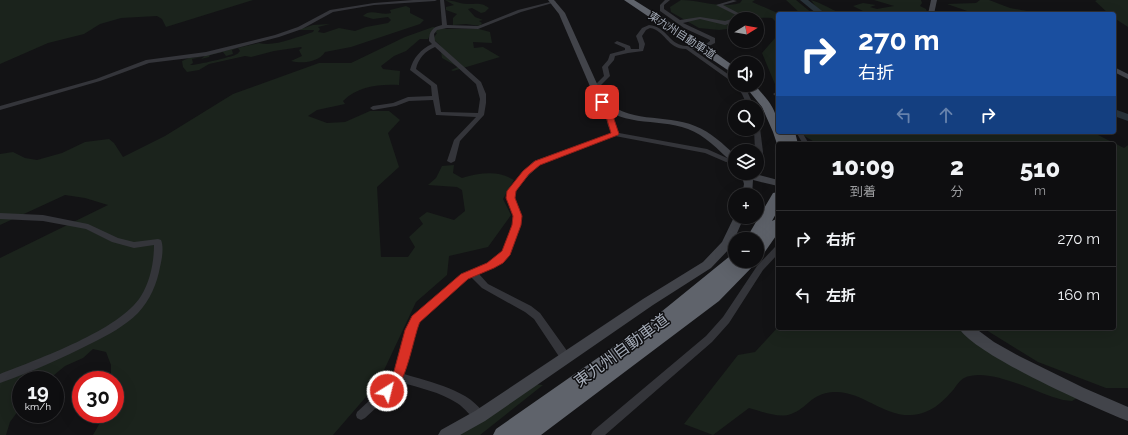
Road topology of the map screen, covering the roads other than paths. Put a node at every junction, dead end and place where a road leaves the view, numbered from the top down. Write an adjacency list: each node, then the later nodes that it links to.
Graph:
1 (362, 0): 10 (street)
2 (435, 0): 10 (street)
3 (442, 0): 15 (street)
4 (628, 0): 23 (highway, 東九州自動車道)
5 (635, 0): 22 (highway, 東九州自動車道)
6 (668, 0): 13 (street)
7 (934, 0): 12 (street)
8 (552, 1): 15 (street); 33 (street)
9 (735, 1): 11 (street)
10 (380, 4): 31 (street)
11 (733, 12)
12 (931, 12)
13 (678, 22): 14 (street); 17 (street)
14 (728, 22)
15 (444, 26): 18 (street)
16 (617, 44): 21 (street)
17 (709, 44)
18 (436, 45): 29 (street); 34 (street)
19 (694, 46): 20 (street)
20 (688, 48): 21 (street); 26 (street)
21 (628, 51): 33 (street)
22 (728, 60)
23 (728, 67)
24 (1116, 70): 25 (street)
25 (1128, 76)
26 (728, 77)
27 (756, 92): 35 (highway)
28 (764, 92): 30 (highway)
29 (435, 98): 32 (street); 34 (street)
30 (776, 107)
31 (0, 108)
32 (373, 108)
33 (608, 108): 36 (street); 37 (street)
34 (481, 115): 39 (street)
35 (776, 126)
36 (615, 134): 38 (street); 51 (street)
37 (728, 155)
38 (728, 160)
39 (451, 161)
40 (764, 178): 41 (street)
41 (776, 182)
42 (776, 200): 46 (highway)
43 (0, 216): 55 (street)
44 (736, 224): 53 (street)
45 (776, 226): 47 (highway)
46 (758, 232)
47 (764, 242)
48 (776, 251): 62 (street)
49 (728, 266): 60 (highway, 東九州自動車道)
50 (742, 268): 61 (highway, 東九州自動車道)
51 (472, 272): 53 (street); 54 (street)
52 (969, 330): 56 (street)
53 (566, 358): 58 (street)
54 (398, 377): 57 (street); 58 (street)
55 (0, 379)
56 (1128, 414)
57 (360, 415)
58 (479, 416): 59 (street)
59 (446, 435)
60 (503, 435)
61 (526, 435)
62 (597, 435)

